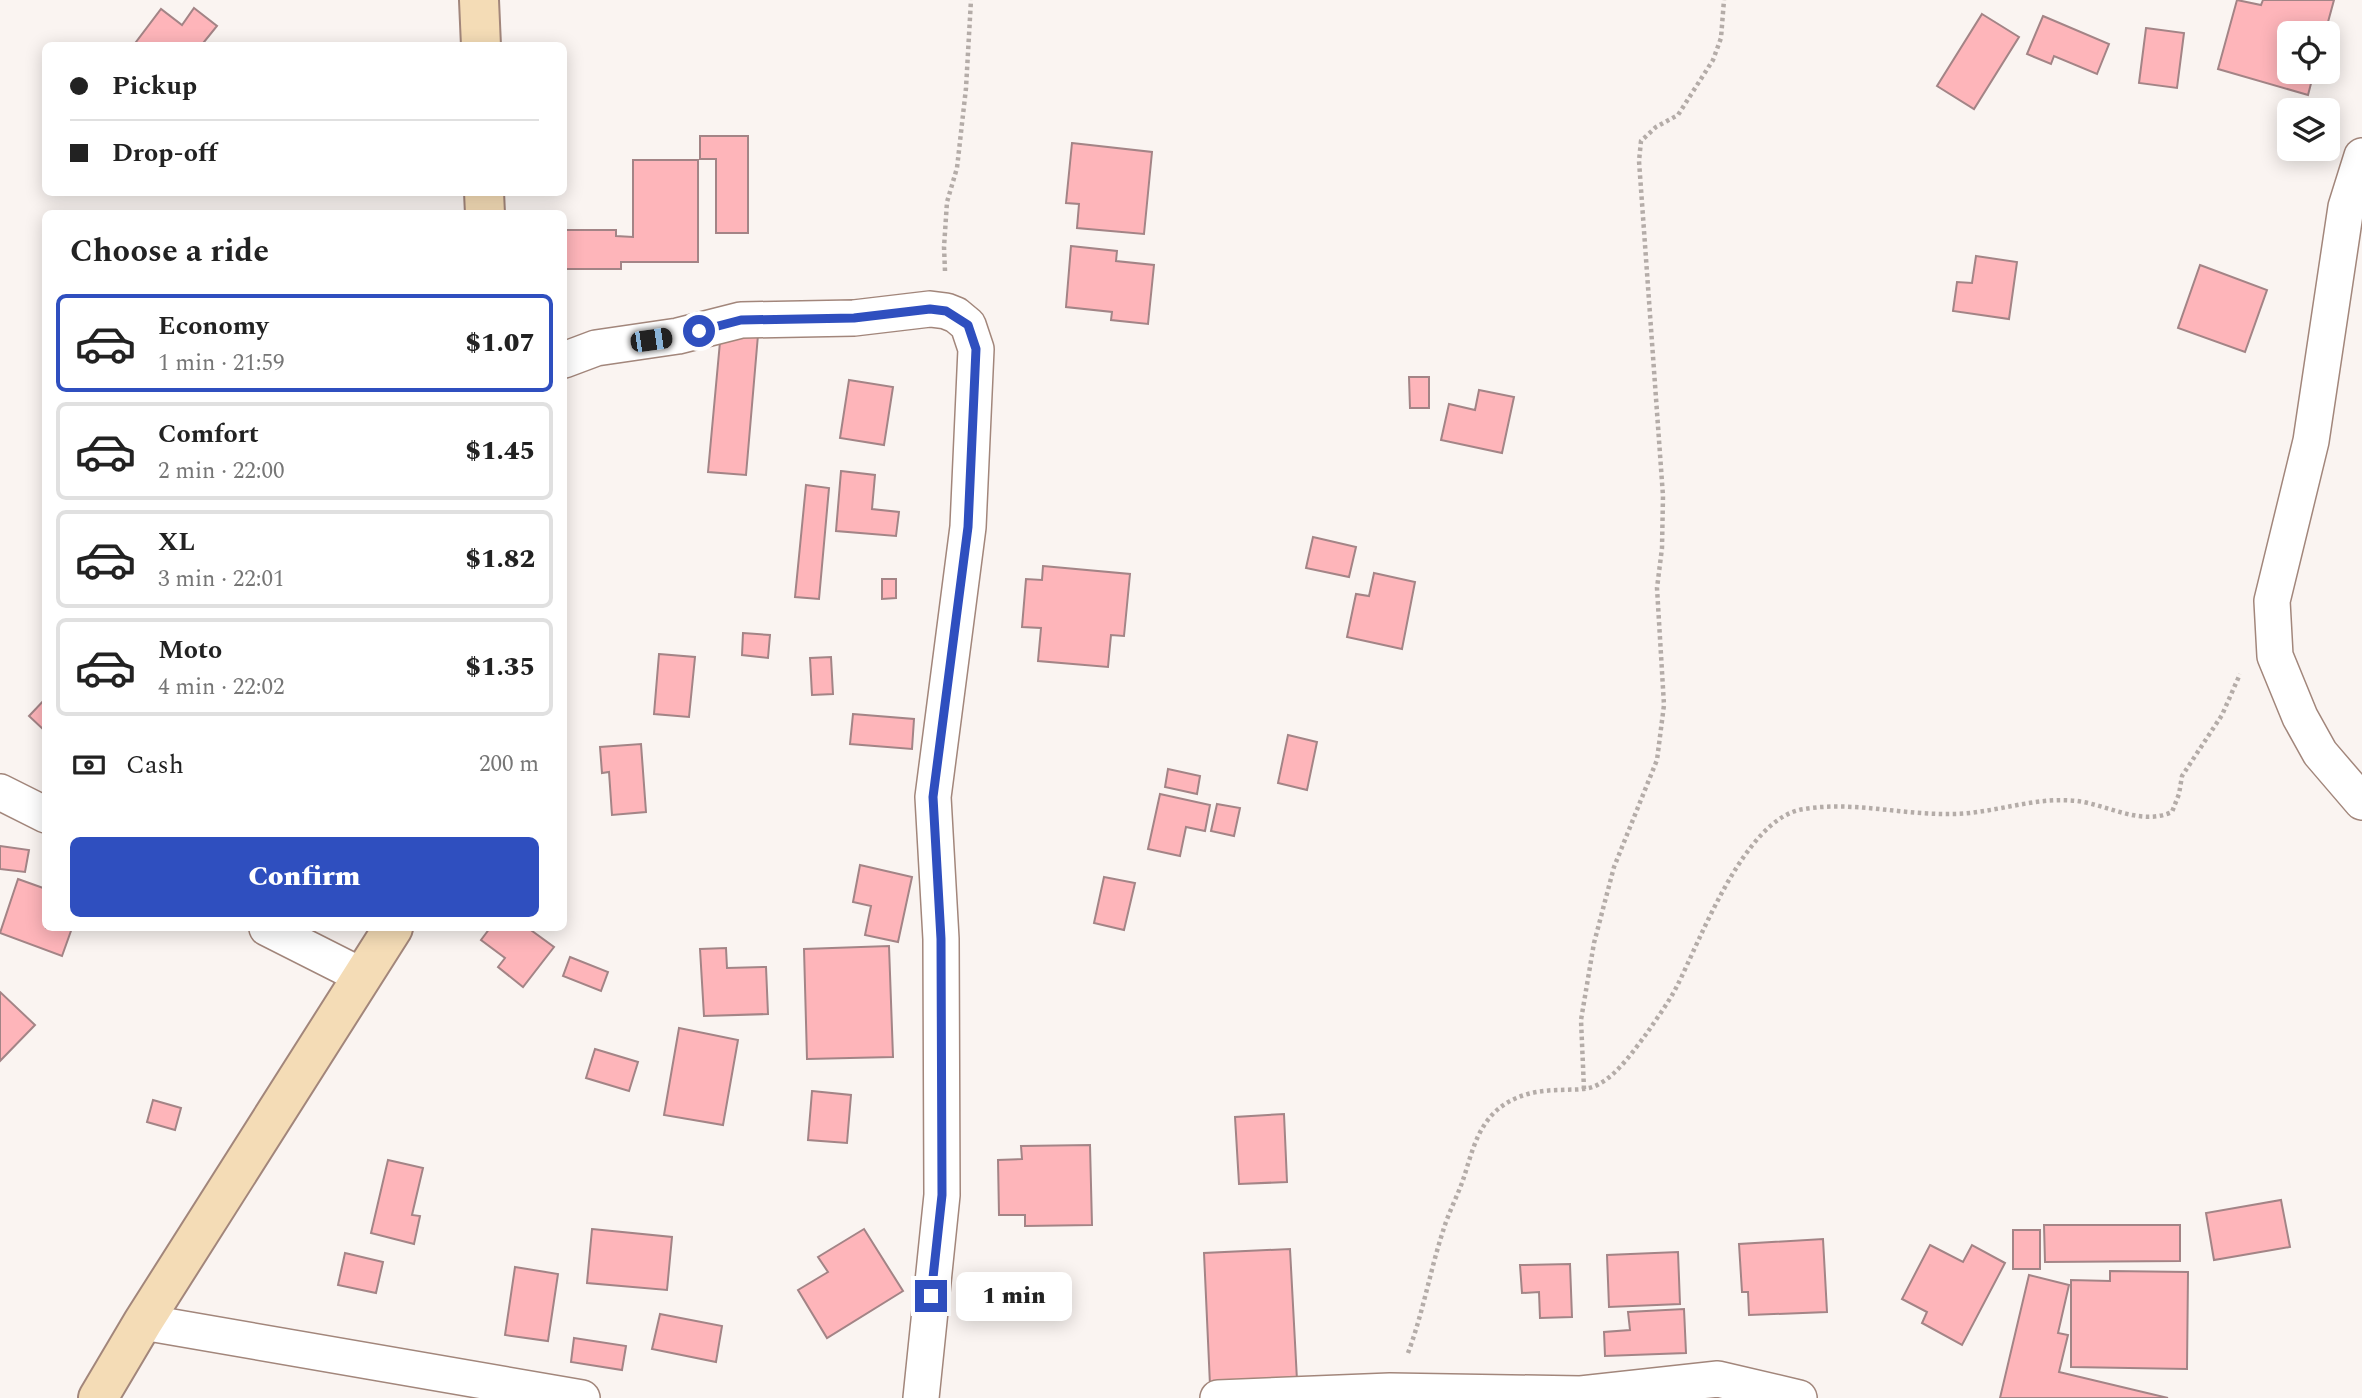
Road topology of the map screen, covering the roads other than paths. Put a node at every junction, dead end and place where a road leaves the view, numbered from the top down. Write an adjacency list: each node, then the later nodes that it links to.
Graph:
1 (479, 0): 2 (main road)
2 (481, 42)
3 (2362, 156): 6 (street)
4 (567, 359): 14 (street)
5 (0, 792): 7 (street)
6 (2362, 802)
7 (42, 813)
8 (273, 931): 10 (street)
9 (391, 931): 10 (main road)
10 (362, 976): 11 (main road)
11 (143, 1322): 12 (main road); 13 (street)
12 (98, 1398)
13 (582, 1398)
14 (921, 1398)
15 (1218, 1398): 16 (street)
16 (1799, 1398)

